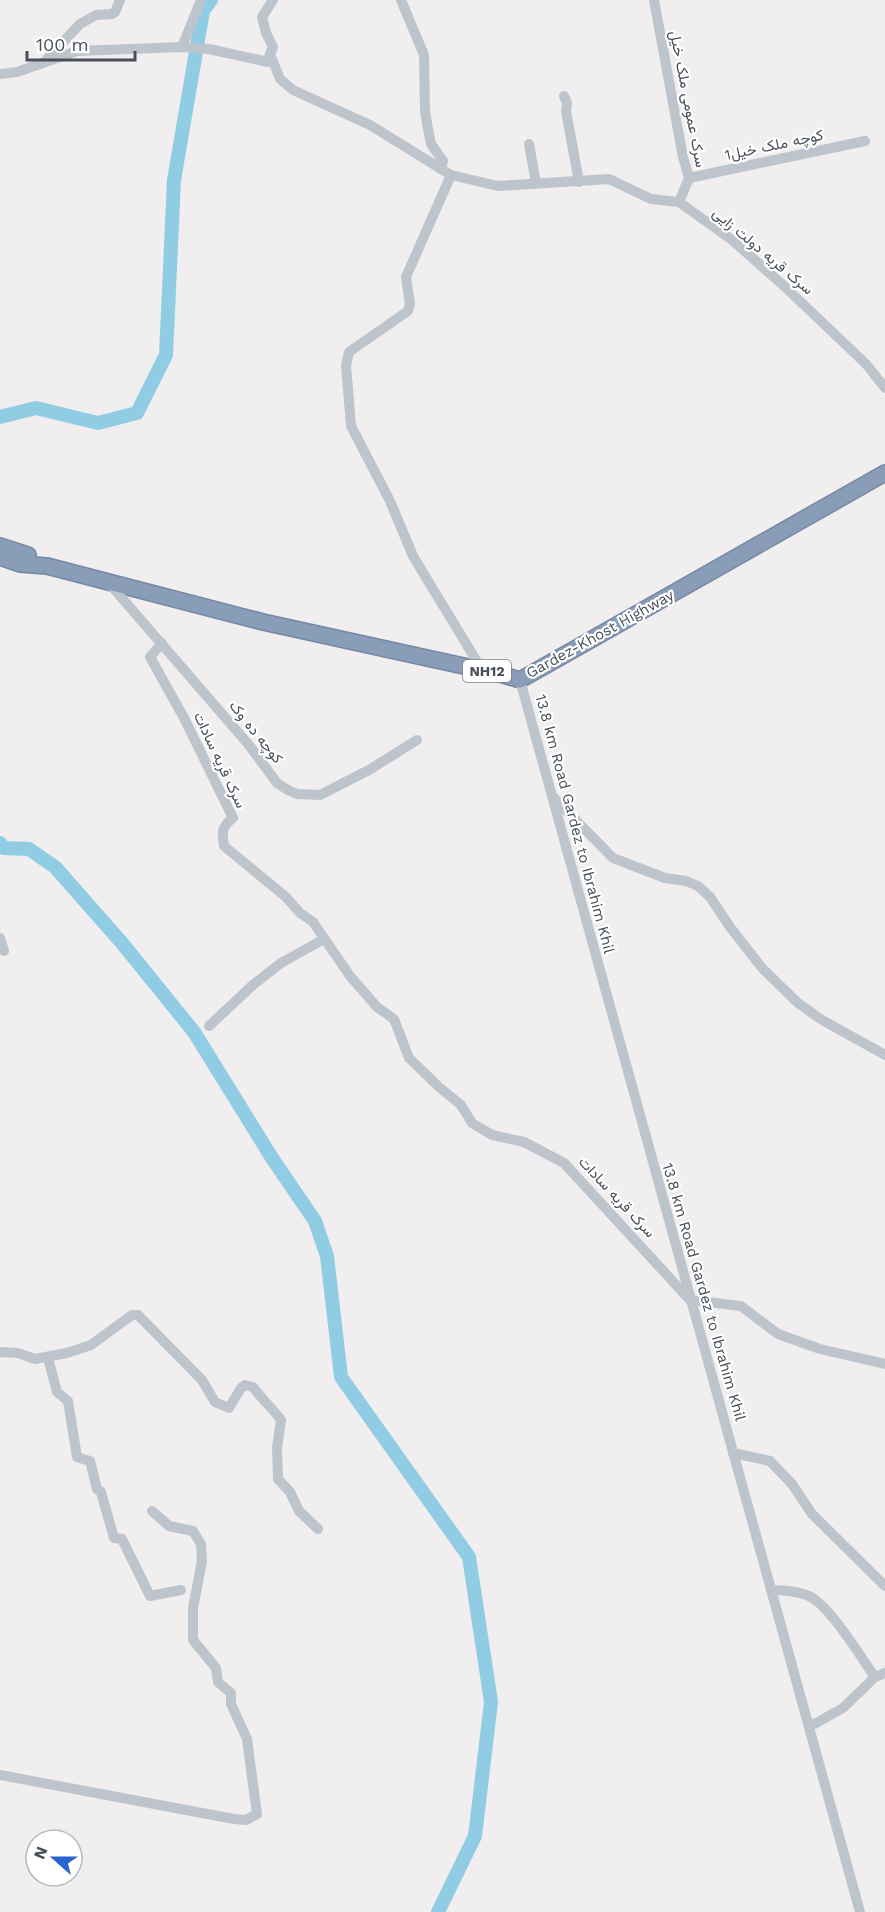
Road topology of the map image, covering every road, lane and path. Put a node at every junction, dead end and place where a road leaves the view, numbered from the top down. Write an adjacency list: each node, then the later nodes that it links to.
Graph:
1 (120, 0): 8 (street)
2 (201, 0): 6 (street)
3 (273, 0): 7 (street, سرک قریه دولت زایی)
4 (401, 0): 13 (street)
5 (654, 0): 14 (street, سرک عمومی ملک خیل)
6 (183, 47): 7 (street); 8 (street)
7 (270, 54): 13 (street, سرک قریه دولت زایی)
8 (45, 61): 9 (street)
9 (0, 74)
10 (564, 96): 15 (street)
11 (865, 141): 14 (street, کوچه ملک خیل1)
12 (529, 144): 16 (street)
13 (446, 172): 16 (street, سرک قریه دولت زایی); 25 (street)
14 (689, 178): 17 (street, سرک عمومی ملک خیل)
15 (579, 182): 16 (street, سرک قریه دولت زایی); 17 (street, سرک قریه دولت زایی)
16 (536, 183)
17 (679, 202): 18 (street, سرک قریه دولت زایی)
18 (885, 388)
19 (885, 473): 26 (highway, Gardez-Khost Highway / NH12)
20 (0, 546): 22 (highway, Gardez-Khost Highway / NH12)
21 (0, 557): 22 (highway, Gardez-Khost Highway / NH12)
22 (47, 566): 23 (highway, Gardez-Khost Highway / NH12)
23 (108, 582): 24 (street, کوچه ده وک); 25 (highway, Gardez-Khost Highway / NH12)
24 (162, 643): 27 (street, کوچه ده وک); 30 (street, سرک قریه سادات)
25 (482, 670): 26 (highway, Gardez-Khost Highway / NH12)
26 (519, 680): 28 (street, 13.8 km Road Gardez to Ibrahim Khil)
27 (417, 740)
28 (551, 796): 33 (street); 34 (street, 13.8 km Road Gardez to Ibrahim Khil)
29 (0, 938): 31 (street)
30 (324, 939): 32 (street); 34 (street, سرک قریه سادات)
31 (4, 951)
32 (209, 1026)
33 (885, 1055)
34 (690, 1300): 37 (street); 38 (street, 13.8 km Road Gardez to Ibrahim Khil)
35 (0, 1352): 36 (street)
36 (48, 1358): 40 (street); 42 (street)
37 (885, 1364)
38 (733, 1453): 41 (street); 43 (street, 13.8 km Road Gardez to Ibrahim Khil)
39 (153, 1511): 46 (street)
40 (318, 1529)
41 (885, 1586)
42 (181, 1590)
43 (771, 1590): 44 (street); 45 (street, 13.8 km Road Gardez to Ibrahim Khil)
44 (880, 1675): 45 (street)
45 (809, 1727): 47 (street, 13.8 km Road Gardez to Ibrahim Khil)
46 (0, 1775)
47 (860, 1912)

